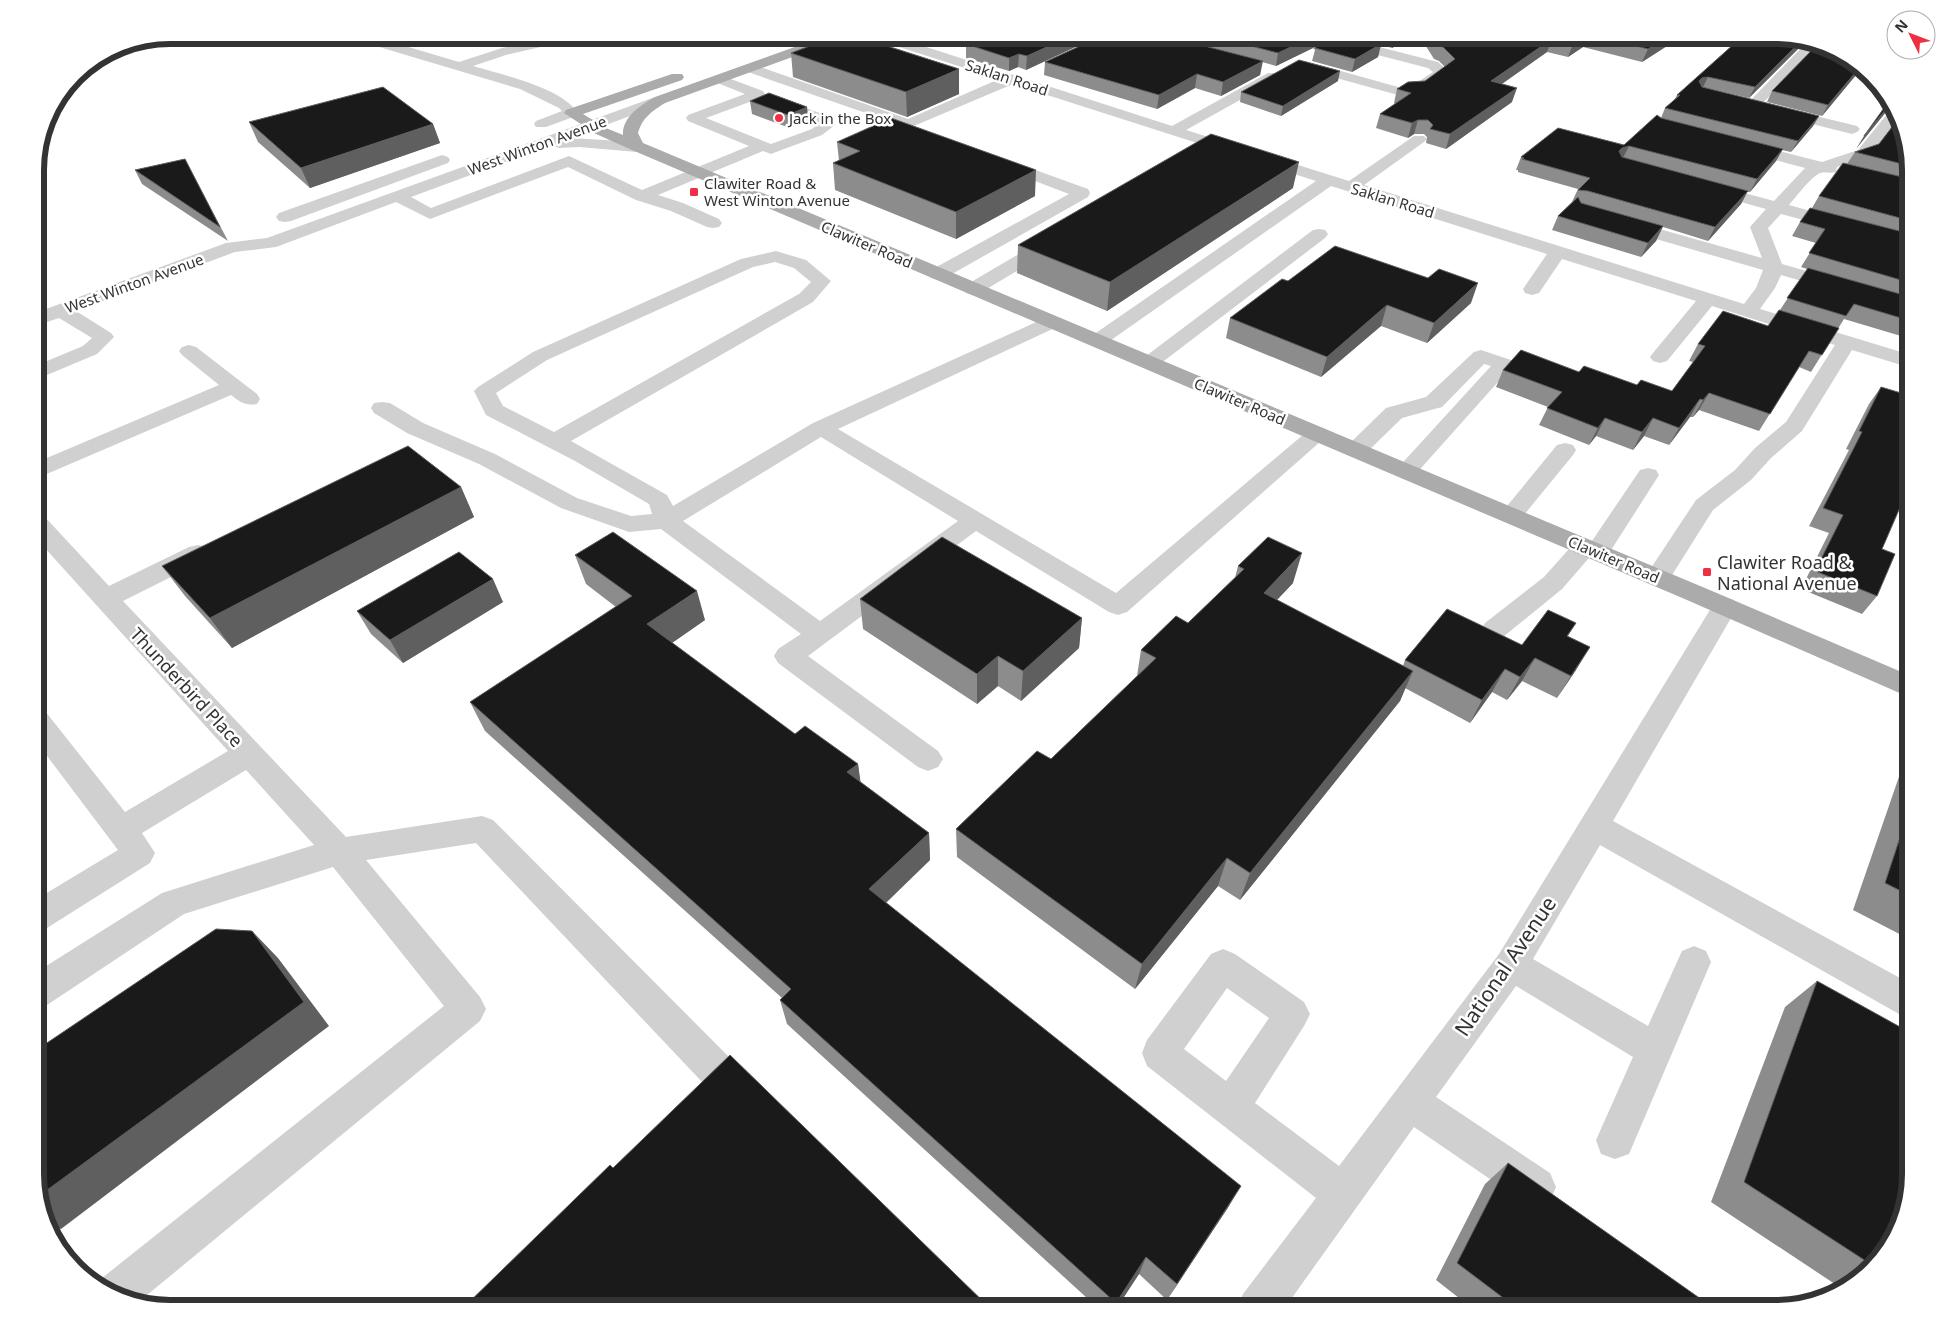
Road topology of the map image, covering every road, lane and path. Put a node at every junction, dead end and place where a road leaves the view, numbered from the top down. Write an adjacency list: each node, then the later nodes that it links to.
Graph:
1 (385, 44): 8 (street)
2 (536, 44): 8 (street)
3 (817, 44): 10 (main road, West Winton Avenue)
4 (904, 44): 17 (street, Saklan Road)
5 (1353, 44): 9 (street)
6 (1809, 48): 23 (street)
7 (1312, 54): 9 (street)
8 (460, 66): 24 (street)
9 (1288, 67): 11 (street); 29 (street)
10 (750, 68): 15 (street); 16 (main road, West Winton Avenue)
11 (1257, 68)
12 (793, 70): 15 (street)
13 (694, 71): 24 (main road, West Winton Avenue)
14 (1034, 73): 17 (street)
15 (775, 77): 20 (street)
16 (720, 79): 19 (street); 21 (main road, West Winton Avenue)
17 (1015, 80): 20 (street); 29 (street, Saklan Road)
18 (962, 88): 20 (street)
19 (758, 94): 33 (street); 33 (street)
20 (980, 94)
21 (660, 100): 26 (street, West Winton Avenue); 34 (main road)
22 (1736, 101): 23 (street)
23 (1753, 105): 28 (street)
24 (572, 113): 26 (main road, Clawiter Road); 27 (street, West Winton Avenue)
25 (1891, 118): 41 (street)
26 (589, 125): 34 (main road, Clawiter Road); 36 (street, West Winton Avenue)
27 (529, 128)
28 (1852, 129)
29 (1173, 131): 32 (street, Saklan Road)
30 (1419, 139): 47 (street)
31 (1727, 143): 41 (street)
32 (1217, 145): 38 (street); 45 (street, Saklan Road)
33 (762, 146): 43 (street)
34 (642, 149): 36 (street); 39 (street); 43 (main road, Clawiter Road)
35 (455, 155): 52 (street, West Winton Avenue)
36 (500, 158): 48 (street, West Winton Avenue)
37 (986, 158): 62 (street)
38 (1195, 158)
39 (624, 160)
40 (608, 166): 42 (street)
41 (1821, 167): 44 (street); 50 (street)
42 (592, 172): 48 (street); 49 (street)
43 (698, 172): 49 (street); 62 (main road, Clawiter Road)
44 (1848, 174)
45 (1328, 180): 47 (street, Saklan Road); 71 (street)
46 (1691, 184): 50 (street)
47 (1351, 187): 59 (street, Saklan Road)
48 (397, 196): 58 (street, West Winton Avenue)
49 (642, 196): 53 (street)
50 (1777, 207): 57 (street); 61 (street)
51 (1609, 219): 61 (street)
52 (269, 223)
53 (713, 223)
54 (250, 230): 58 (street, West Winton Avenue)
55 (1320, 234): 76 (street)
56 (1059, 238): 63 (street)
57 (1902, 242)
58 (232, 247): 60 (street); 67 (street, West Winton Avenue)
59 (1558, 251): 64 (street); 65 (street, Saklan Road)
60 (254, 261)
61 (1772, 265): 66 (street); 68 (street)
62 (938, 274): 63 (main road, Clawiter Road)
63 (973, 289): 70 (main road, Clawiter Road)
64 (1532, 289)
65 (1707, 299): 68 (street, Saklan Road); 74 (street)
66 (1902, 303)
67 (60, 310): 69 (street, West Winton Avenue); 77 (street)
68 (1748, 312): 72 (street, Saklan Road)
69 (44, 316)
70 (1052, 322): 71 (main road, Clawiter Road); 79 (street)
71 (1097, 341): 76 (main road, Clawiter Road)
72 (1847, 342): 75 (street, Saklan Road); 93 (street)
73 (188, 350): 84 (street)
74 (1660, 357)
75 (1902, 359)
76 (1149, 363): 80 (main road, Clawiter Road)
77 (44, 370)
78 (382, 408): 89 (street)
79 (821, 428): 88 (street); 89 (street)
80 (1318, 434): 82 (main road, Clawiter Road); 88 (street)
81 (554, 441): 81 (street); 89 (street)
82 (1356, 450): 85 (main road, Clawiter Road); 85 (street)
83 (1565, 450): 87 (street)
84 (44, 469)
85 (1406, 471): 87 (main road, Clawiter Road)
86 (1648, 475): 92 (street)
87 (1512, 516): 92 (main road, Clawiter Road)
88 (975, 520): 97 (street)
89 (666, 521): 97 (street)
90 (44, 532): 94 (street, Thunderbird Place)
91 (220, 542): 94 (street)
92 (1591, 550): 93 (main road, Clawiter Road); 96 (street)
93 (1658, 578): 95 (main road, Clawiter Road)
94 (105, 599): 100 (street, Thunderbird Place)
95 (1725, 606): 98 (main road, Clawiter Road); 102 (street, National Avenue)
96 (1494, 630)
97 (820, 635): 101 (street)
98 (1902, 684)
99 (44, 730): 103 (street)
100 (249, 753): 103 (street); 104 (street, Thunderbird Place)
101 (928, 759)
102 (1594, 826): 107 (street, National Avenue); 109 (street)
103 (122, 830): 105 (street)
104 (339, 851): 108 (street); 111 (street); 117 (street, Thunderbird Place)
105 (44, 912)
106 (1694, 962): 110 (street)
107 (1511, 965): 110 (street); 112 (street, National Avenue)
108 (44, 987)
109 (1902, 997)
110 (1655, 1050): 114 (street)
111 (717, 1071)
112 (1410, 1102): 115 (street, National Avenue); 116 (street)
113 (1231, 1107): 115 (street)
114 (1615, 1140)
115 (1343, 1194): 118 (street, National Avenue)
116 (1563, 1206)
117 (121, 1290)
118 (1265, 1300)

